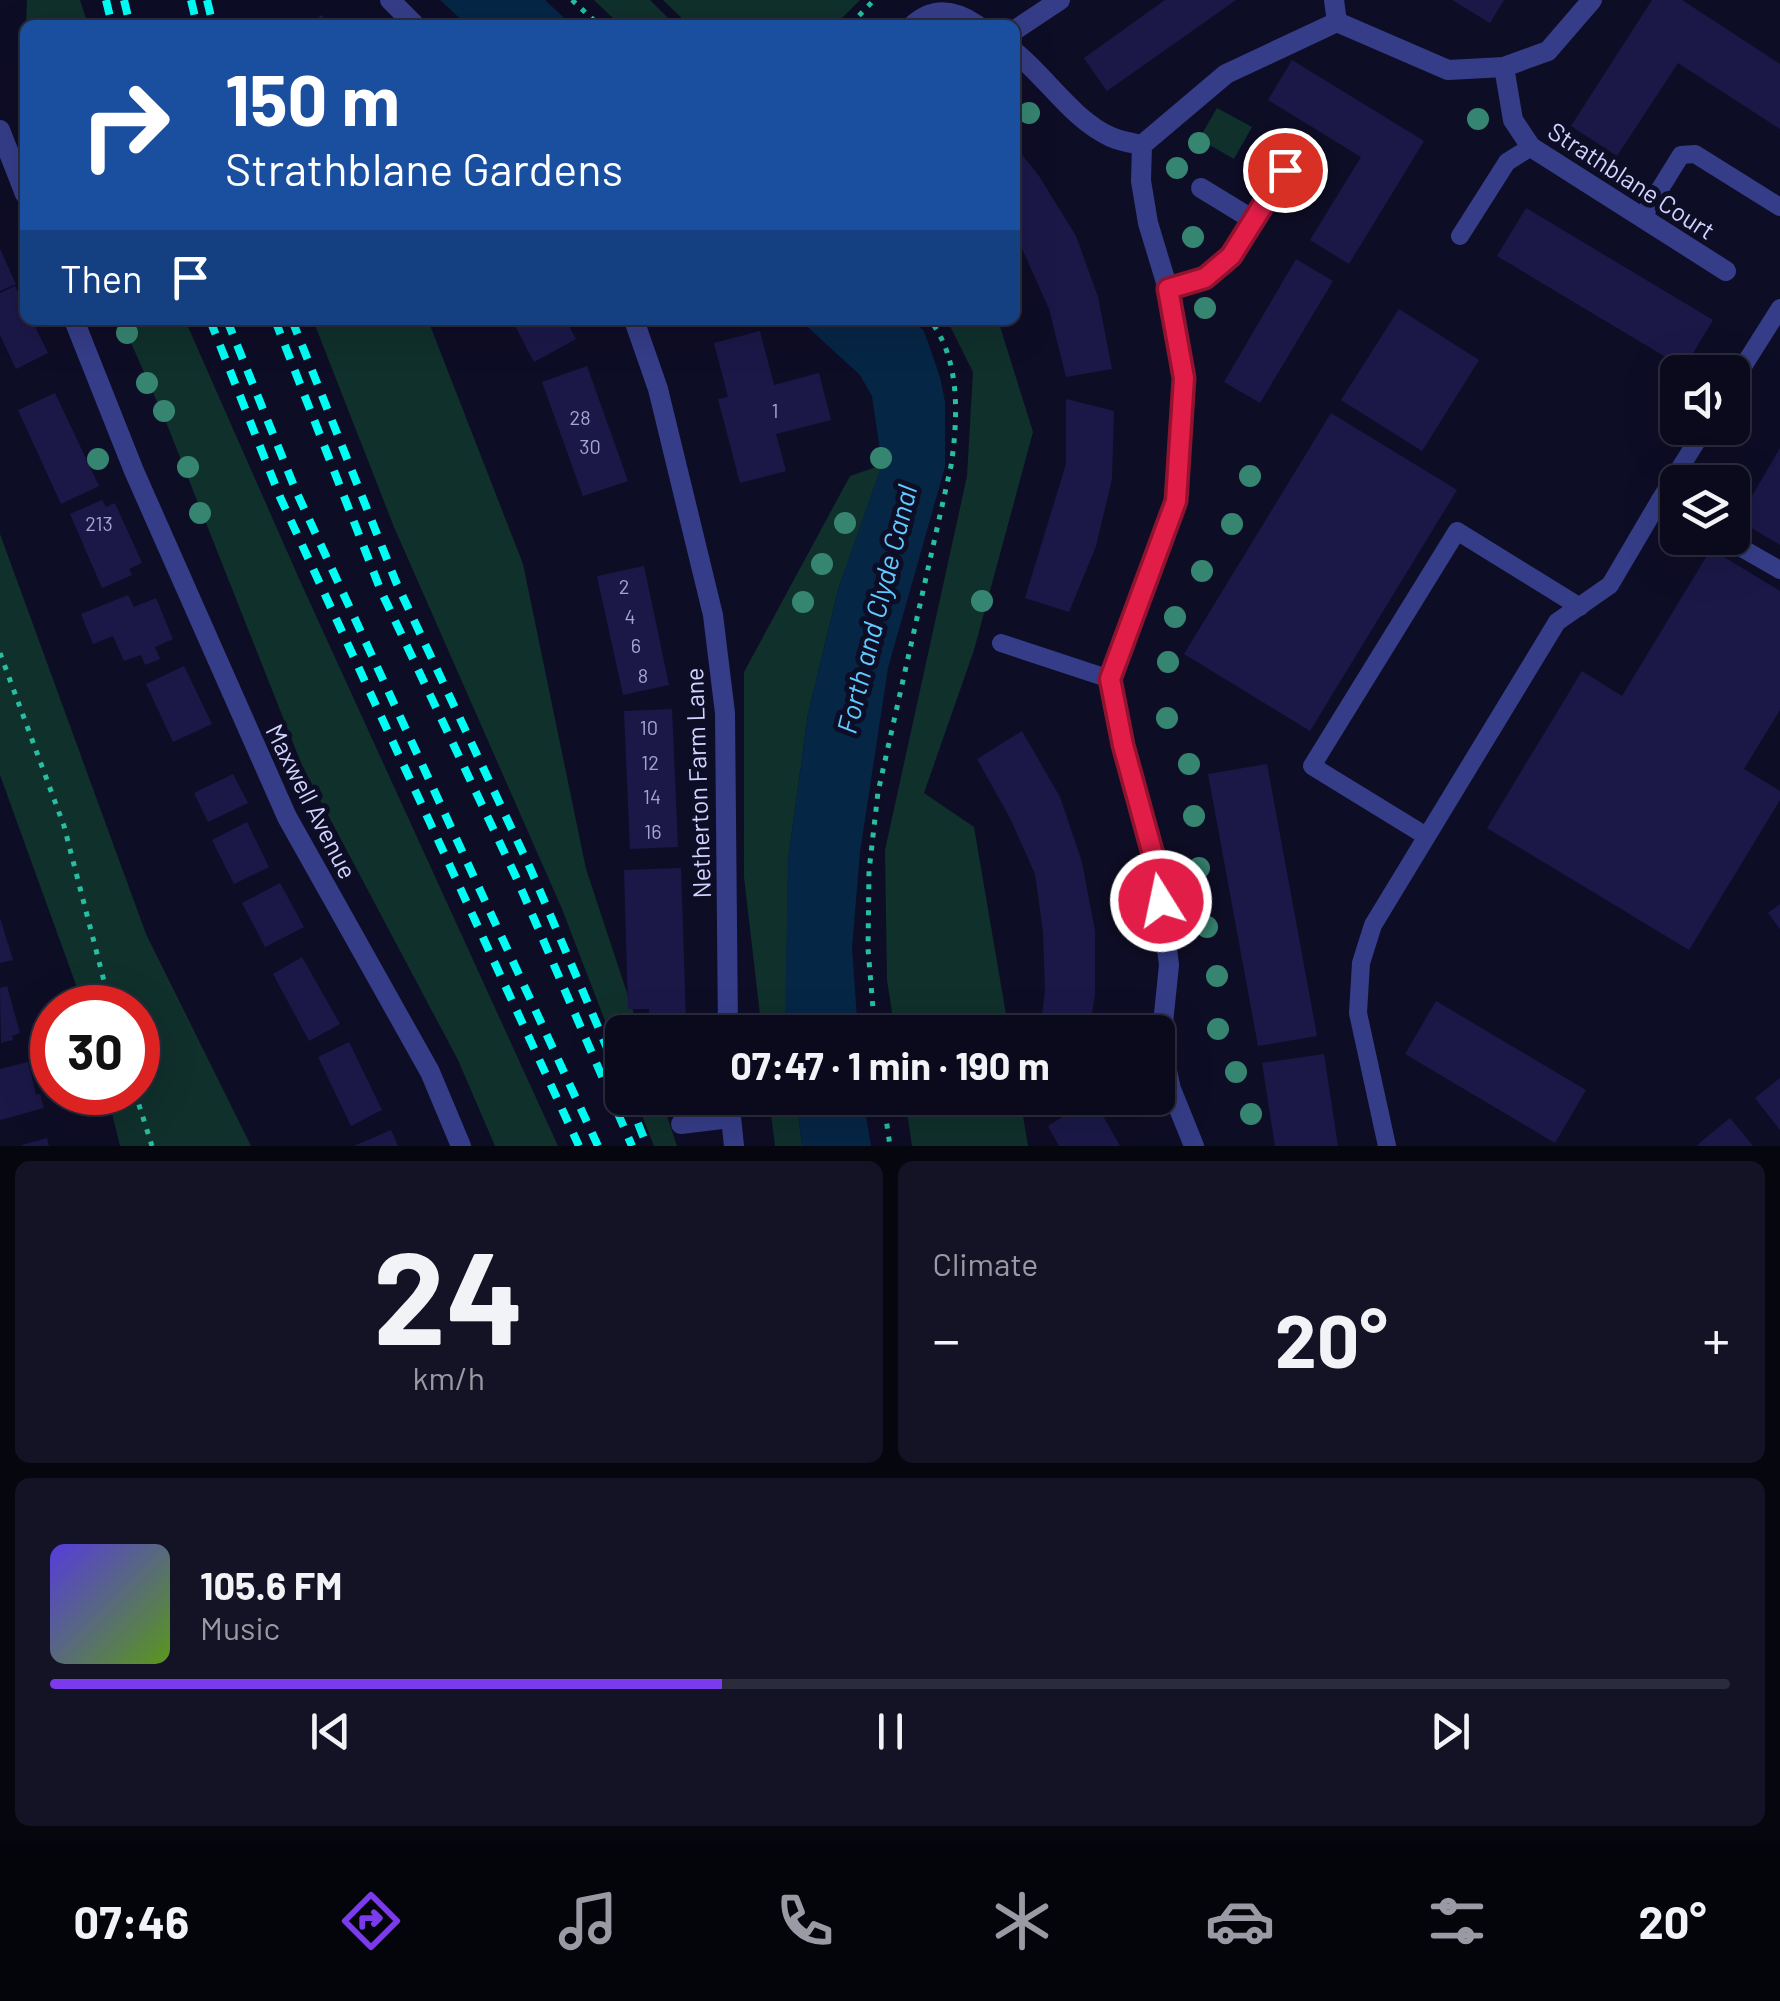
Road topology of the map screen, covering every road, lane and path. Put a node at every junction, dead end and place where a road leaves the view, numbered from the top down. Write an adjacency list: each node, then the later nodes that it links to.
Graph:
1 (390, 0): 7 (street)
2 (572, 0): 8 (path)
3 (874, 0): 9 (path)
4 (1060, 0): 13 (street)
5 (1334, 0): 12 (street)
6 (1592, 0): 15 (street)
7 (410, 20)
8 (594, 20)
9 (855, 20)
10 (919, 20): 11 (street)
11 (969, 20)
12 (1337, 22): 15 (street); 17 (street)
13 (1020, 27)
14 (1020, 56): 17 (street)
15 (1504, 67): 18 (street, Strathblane Court)
16 (0, 130): 20 (street)
17 (1142, 145): 27 (street)
18 (1530, 147): 23 (street, Strathblane Court); 25 (lane)
19 (1285, 170): 24 (street)
20 (20, 181)
21 (1201, 188): 24 (street)
22 (1780, 207): 23 (lane)
23 (1642, 218): 26 (street, Strathblane Court)
24 (1255, 221): 27 (street)
25 (1460, 236)
26 (1726, 271)
27 (1168, 289): 39 (street)
28 (1780, 308): 32 (lane)
29 (76, 325): 50 (street, Maxwell Avenue)
30 (636, 325): 42 (street, Netherton Farm Lane)
31 (932, 325): 43 (path)
32 (1750, 356)
33 (1660, 500): 36 (lane)
34 (1750, 553): 35 (lane)
35 (1780, 570)
36 (1580, 606): 40 (lane); 40 (lane)
37 (1001, 643): 39 (lane)
38 (0, 653): 41 (path)
39 (1110, 679): 53 (street)
40 (1426, 836): 54 (lane)
41 (105, 985)
42 (728, 1015)
43 (874, 1015)
44 (143, 1115): 49 (path)
45 (708, 1115): 48 (street)
46 (730, 1115): 51 (street)
47 (885, 1115): 52 (path)
48 (681, 1124)
49 (152, 1146)
50 (461, 1146)
51 (734, 1146)
52 (890, 1146)
53 (1194, 1146)
54 (1387, 1146)

